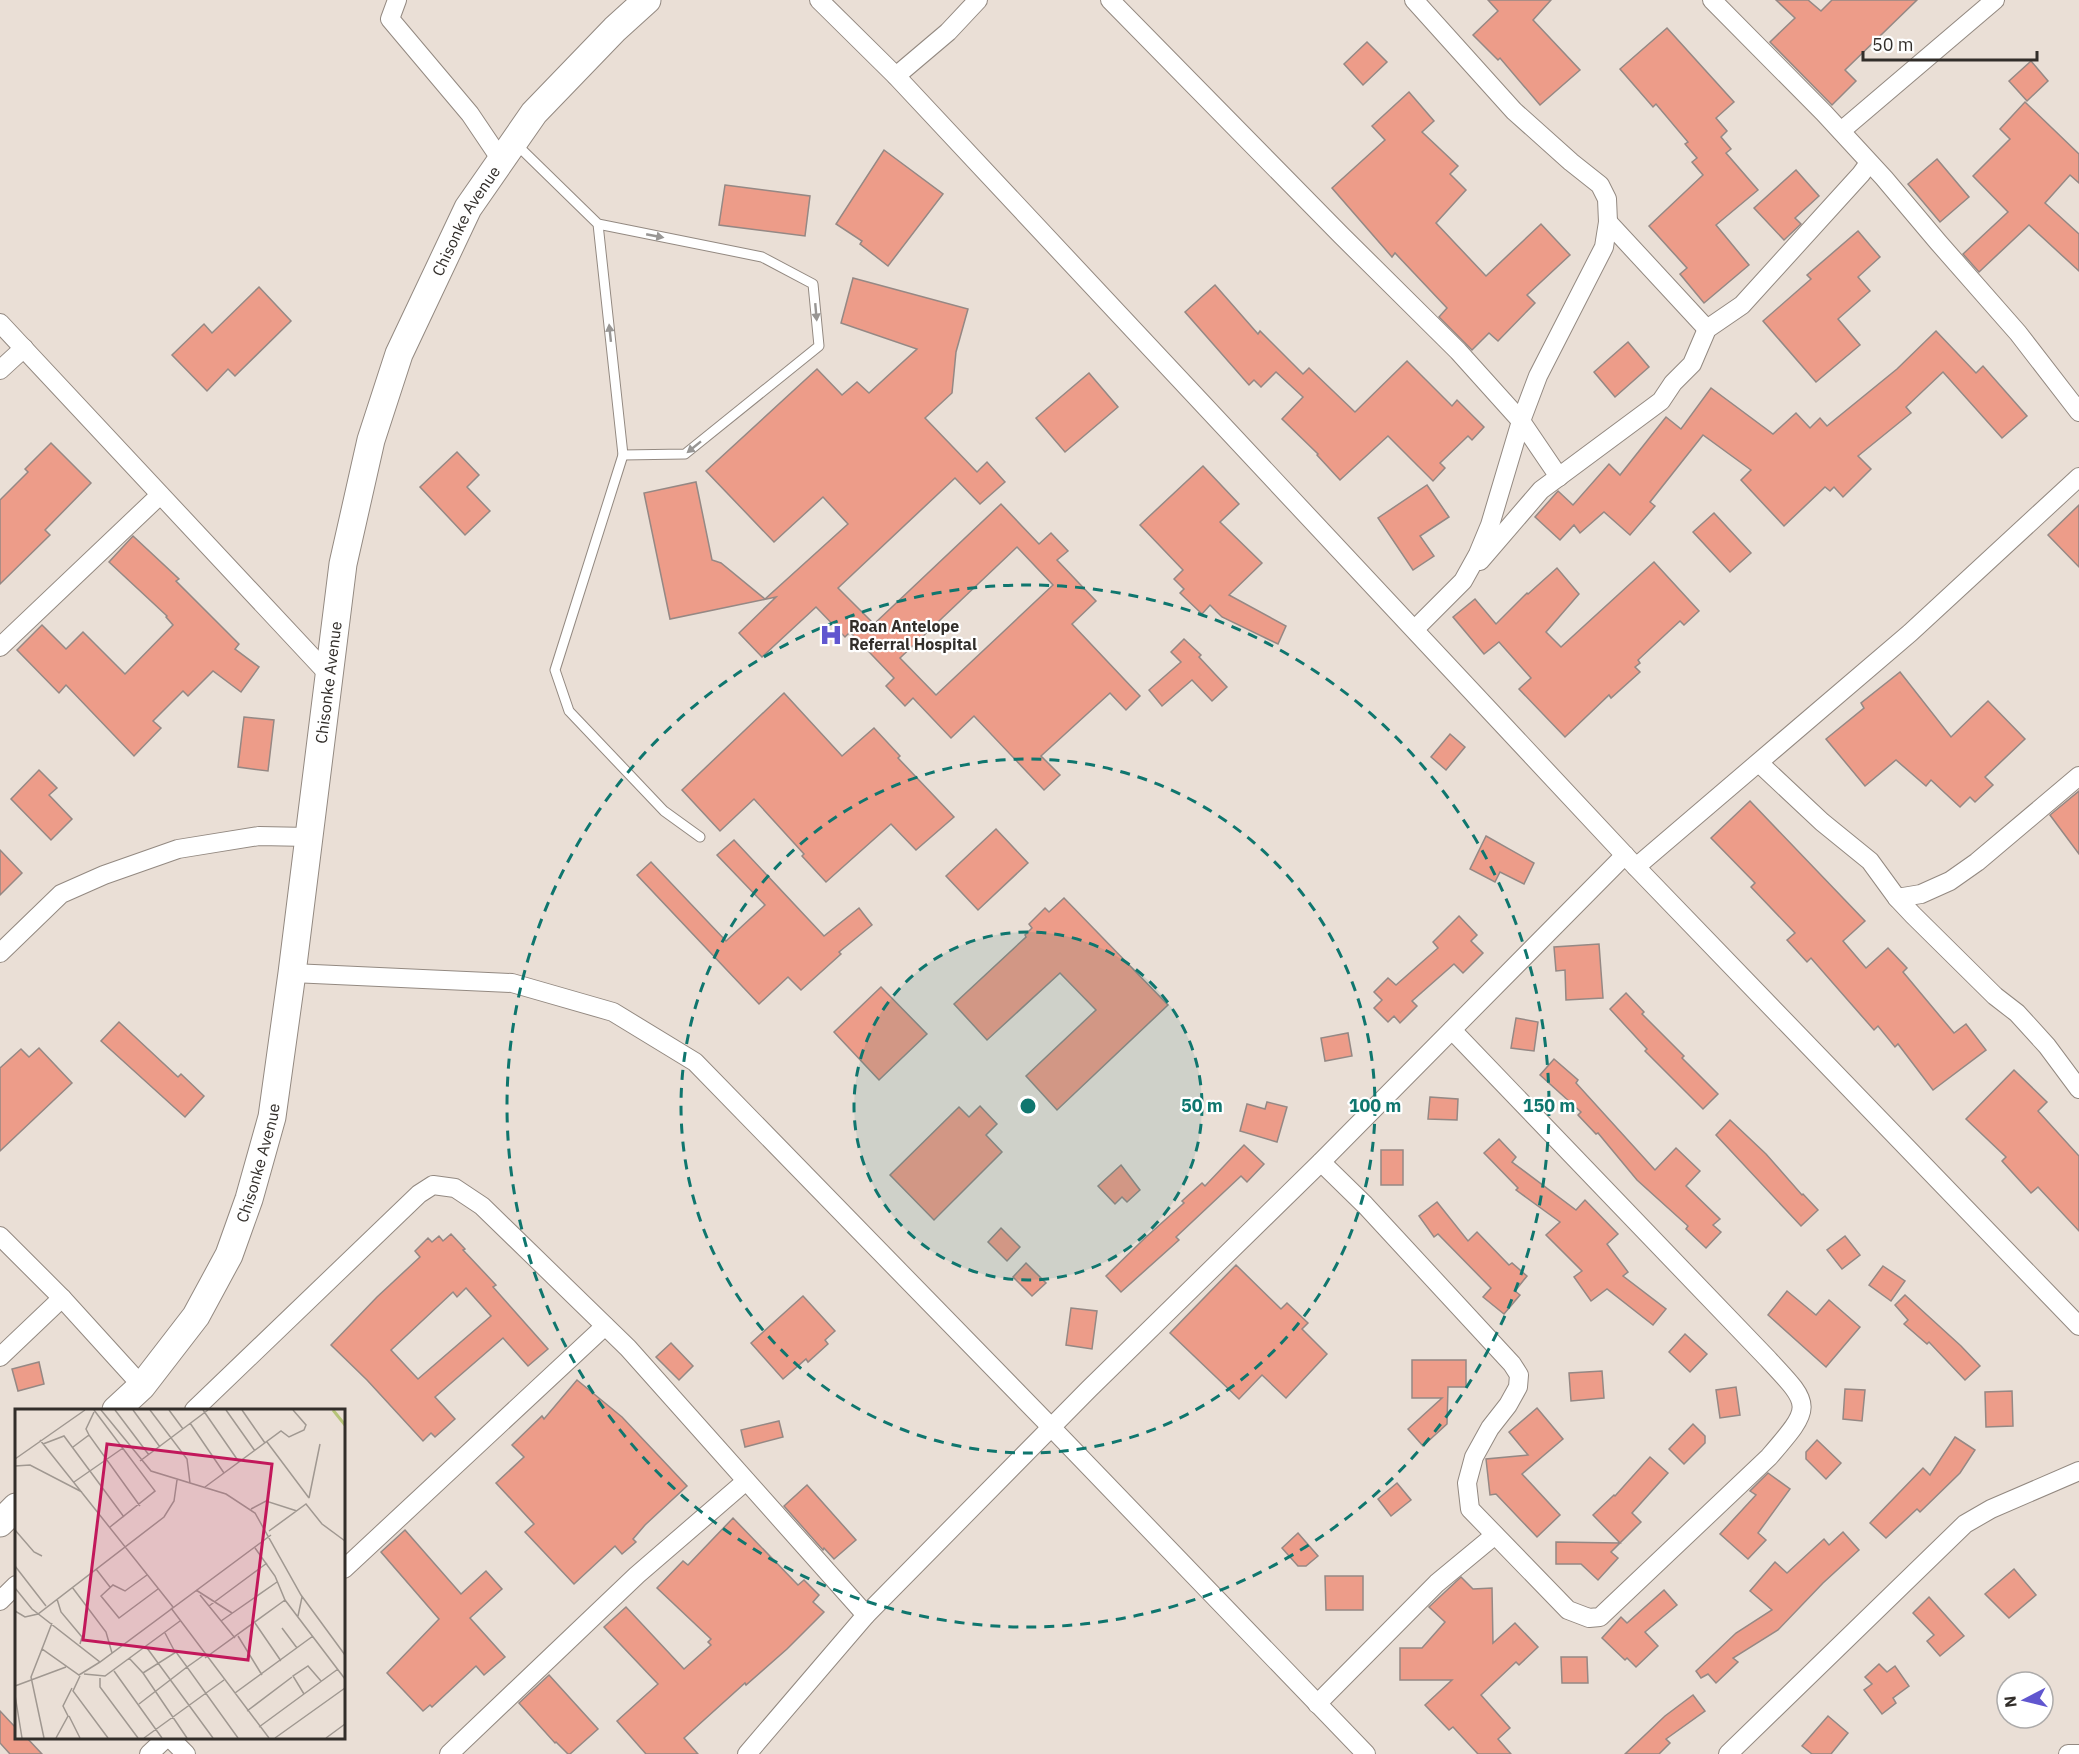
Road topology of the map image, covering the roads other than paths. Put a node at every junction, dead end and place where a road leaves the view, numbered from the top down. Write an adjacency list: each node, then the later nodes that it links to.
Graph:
1 (398, 0): 11 (street)
2 (647, 0): 11 (street, Chisonke Avenue)
3 (819, 0): 9 (street)
4 (978, 0): 9 (street)
5 (1110, 0): 20 (street)
6 (1414, 0): 13 (street)
7 (1712, 0): 10 (street)
8 (1995, 0): 10 (street)
9 (896, 76): 26 (street)
10 (1841, 131): 12 (street)
11 (508, 151): 14 (lane); 28 (street, Chisonke Avenue)
12 (1869, 163): 16 (street); 19 (street)
13 (1608, 222): 16 (street); 20 (street)
14 (598, 224): 21 (lane, one-way to 14); 21 (lane, one-way to 21)
15 (0, 323): 17 (street)
16 (1707, 329): 22 (street)
17 (24, 348): 18 (street); 24 (street)
18 (0, 370)
19 (2079, 412)
20 (1521, 421): 22 (street); 25 (street)
21 (624, 454): 32 (lane)
22 (1559, 477): 25 (street)
23 (2079, 477): 29 (street)
24 (160, 495): 27 (street); 28 (street)
25 (1463, 580): 26 (street)
26 (1415, 629): 33 (street)
27 (0, 647)
28 (330, 676): 31 (street, Chisonke Avenue)
29 (1759, 763): 33 (street); 34 (street)
30 (2079, 776): 34 (street)
31 (309, 837): 35 (street); 36 (street, Chisonke Avenue)
32 (700, 837)
33 (1631, 861): 37 (street); 43 (street)
34 (1897, 898): 38 (street)
35 (0, 952)
36 (292, 973): 45 (street, Chisonke Avenue); 48 (street)
37 (1452, 1030): 39 (street); 53 (street)
38 (2078, 1082)
39 (1321, 1162): 48 (street); 53 (street)
40 (0, 1236): 41 (street)
41 (62, 1298): 44 (street); 45 (street)
42 (605, 1326): 47 (street); 50 (street); 54 (street)
43 (2079, 1326)
44 (0, 1357)
45 (142, 1386): 46 (street, Chisonke Avenue)
46 (117, 1409)
47 (195, 1409)
48 (1051, 1427): 57 (street); 58 (street)
49 (2079, 1471): 66 (street)
50 (746, 1481): 57 (street); 63 (street)
51 (15, 1508): 52 (street)
52 (0, 1523)
53 (1495, 1535): 58 (street)
54 (345, 1568)
55 (15, 1586): 56 (street)
56 (0, 1601)
57 (866, 1615): 64 (street)
58 (1317, 1704): 65 (street)
59 (164, 1739): 61 (street)
60 (172, 1739): 62 (street)
61 (148, 1754)
62 (186, 1754)
63 (449, 1754)
64 (747, 1754)
65 (1366, 1754)
66 (1728, 1754)
67 (2068, 1754): 68 (street)
68 (2079, 1754)

